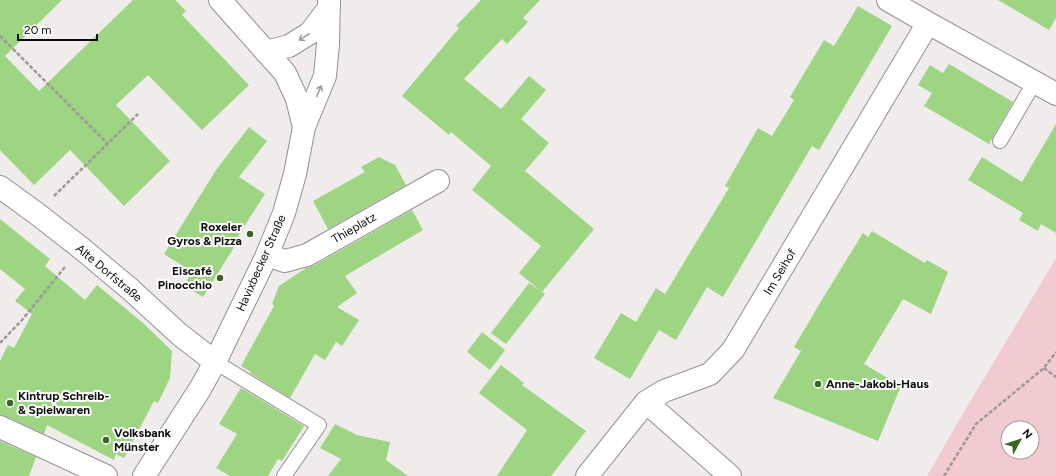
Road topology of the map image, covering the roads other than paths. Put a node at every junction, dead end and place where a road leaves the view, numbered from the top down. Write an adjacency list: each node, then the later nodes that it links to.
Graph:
1 (220, 0): 5 (street)
2 (888, 0): 4 (street)
3 (329, 4): 5 (street, Havixbecker Straße, one-way to 5); 8 (street, Havixbecker Straße, one-way to 3)
4 (928, 23): 6 (street); 14 (street, Im Seihof)
5 (266, 52): 8 (street)
6 (1034, 83): 7 (street); 9 (lane)
7 (1056, 94)
8 (304, 127): 12 (street, Havixbecker Straße)
9 (1000, 141)
10 (438, 181): 12 (street, Thieplatz)
11 (0, 188): 13 (street, Alte Dorfstraße)
12 (267, 255): 13 (street, Havixbecker Straße)
13 (215, 362): 17 (street, Havixbecker Straße); 18 (lane)
14 (646, 402): 19 (street, Im Seihof); 20 (street)
15 (0, 427): 16 (street)
16 (106, 476)
17 (144, 476)
18 (284, 476)
19 (587, 476)
20 (730, 476)

